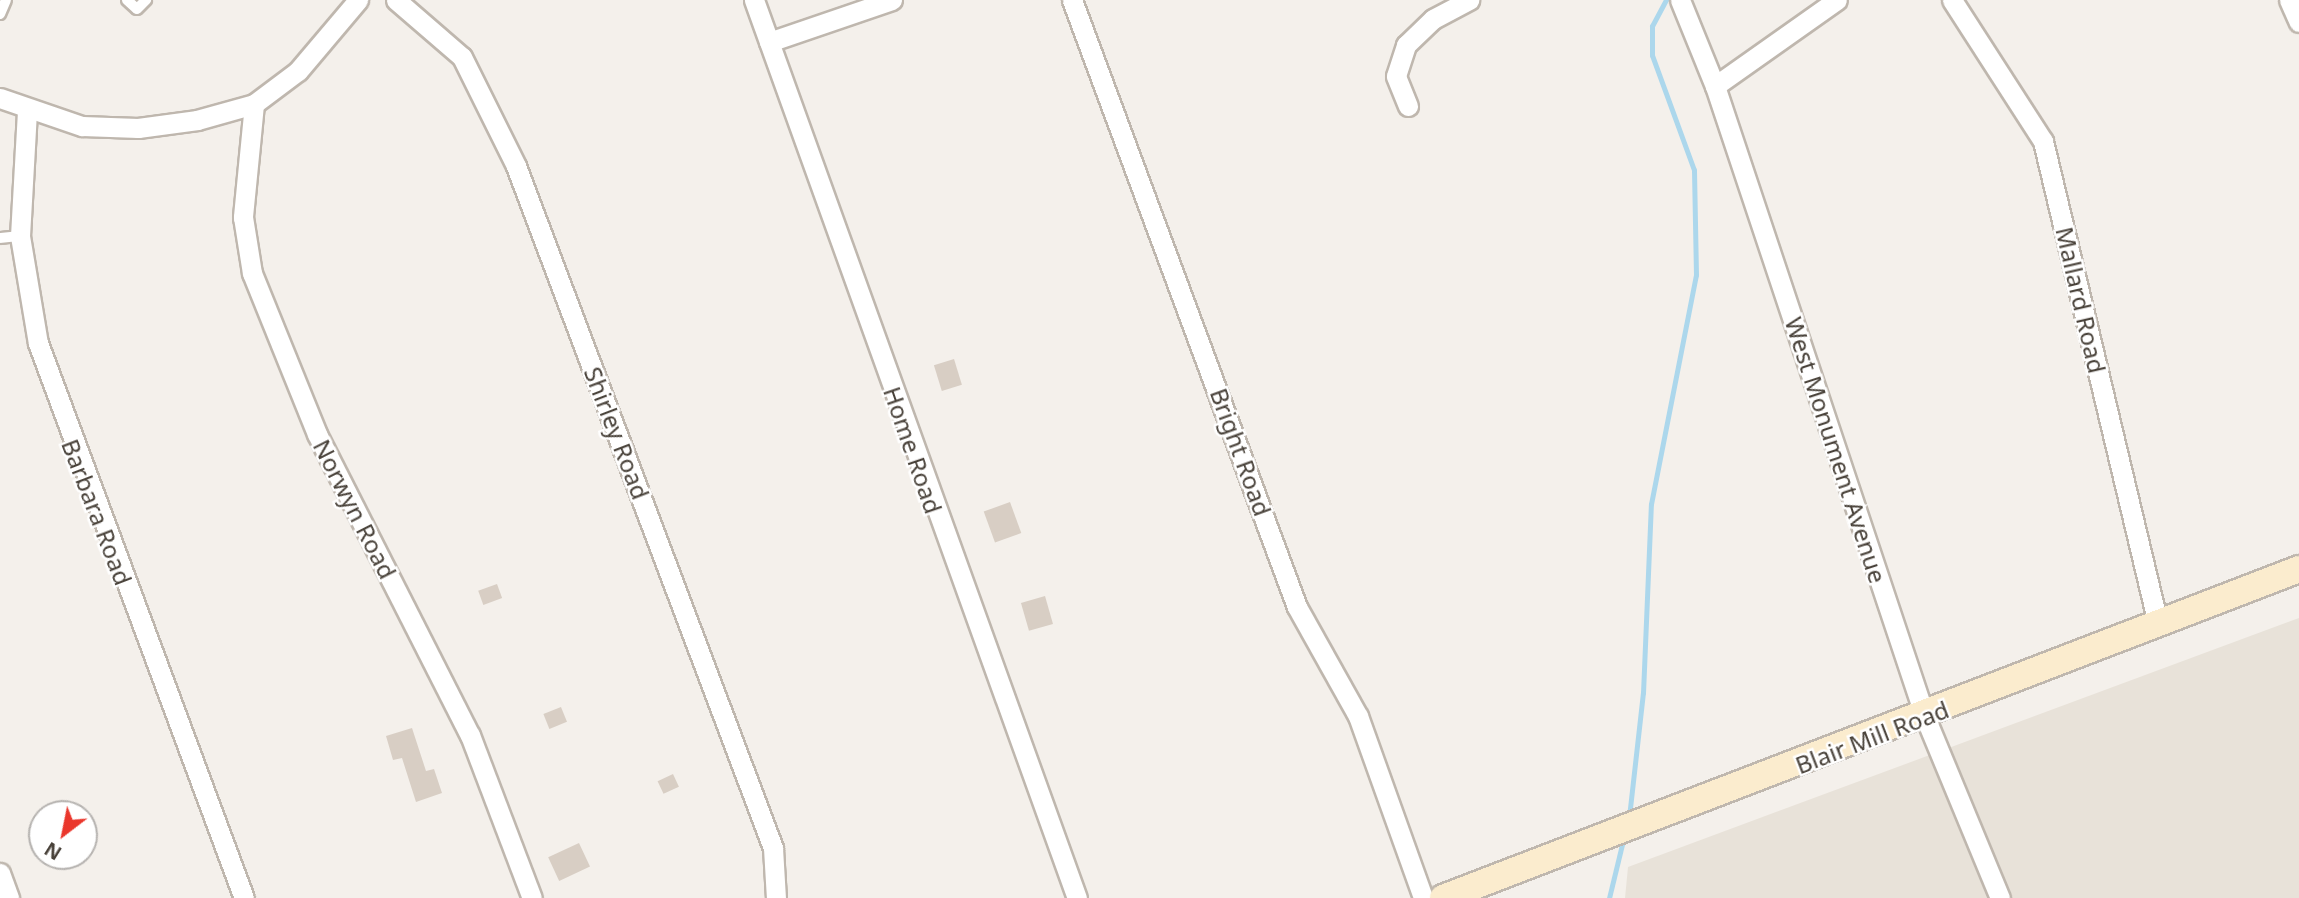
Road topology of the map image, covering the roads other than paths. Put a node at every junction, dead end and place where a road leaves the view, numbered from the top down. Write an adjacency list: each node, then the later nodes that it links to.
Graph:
1 (6, 0): 14 (lane)
2 (127, 0): 3 (lane)
3 (146, 0)
4 (358, 0): 19 (street)
5 (396, 0): 30 (street, Shirley Road)
6 (754, 0): 16 (street, Home Road)
7 (892, 0): 16 (street)
8 (1072, 0): 32 (street, Bright Road)
9 (1469, 0): 20 (street)
10 (1837, 0): 17 (street)
11 (1952, 0): 24 (street, Mallard Road)
12 (2289, 0): 15 (street)
13 (1682, 4): 17 (street, West Monument Avenue)
14 (0, 14)
15 (2299, 22)
16 (769, 42): 31 (street, Home Road)
17 (1715, 86): 25 (street, West Monument Avenue)
18 (0, 98): 21 (street)
19 (254, 104): 21 (street); 29 (street, Norwyn Road)
20 (1408, 106)
21 (27, 111): 22 (street, Barbara Road)
22 (10, 237): 28 (street, Barbara Road)
23 (2299, 569): 24 (main road, Blair Mill Road)
24 (2158, 622): 25 (main road, Blair Mill Road)
25 (1925, 717): 33 (main road, Blair Mill Road); 34 (street, West Monument Avenue)
26 (0, 873): 27 (street)
27 (9, 898)
28 (244, 898)
29 (532, 898)
30 (776, 898)
31 (1076, 898)
32 (1423, 898)
33 (1443, 898)
34 (2000, 898)

